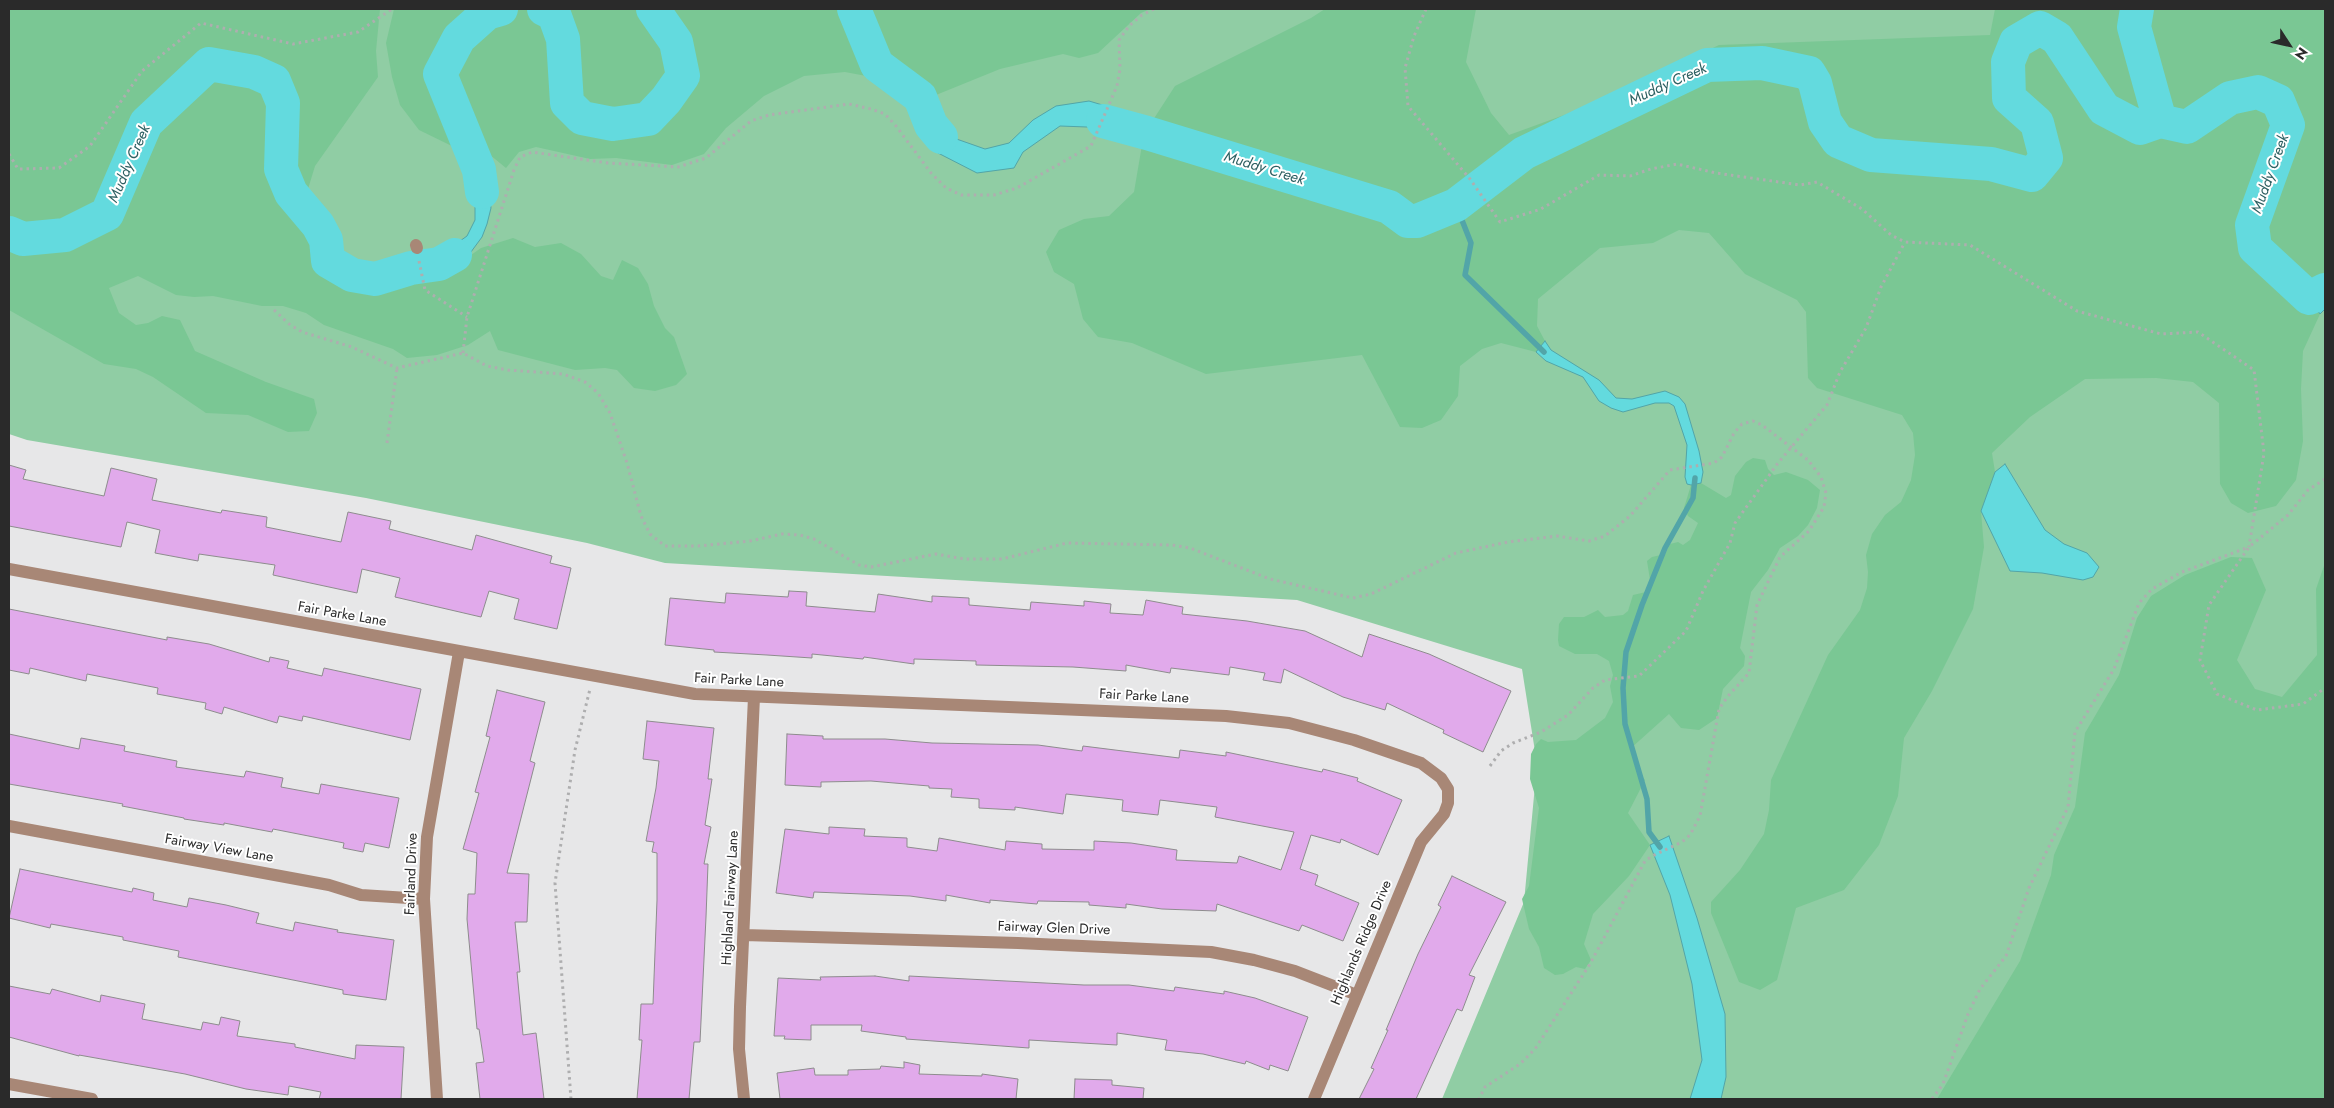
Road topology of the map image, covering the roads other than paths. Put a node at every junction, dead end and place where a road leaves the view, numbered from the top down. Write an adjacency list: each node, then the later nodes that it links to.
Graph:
1 (9, 569): 2 (street, Fair Parke Lane)
2 (459, 652): 3 (street, Fair Parke Lane); 6 (street, Fairland Drive)
3 (754, 697): 4 (street, Fair Parke Lane); 7 (street, Highland Fairway Lane)
4 (1448, 803): 8 (street, Highlands Ridge Drive)
5 (9, 826): 6 (street, Fairway View Lane)
6 (424, 898): 11 (street, Fairland Drive)
7 (744, 935): 8 (street, Fairway Glen Drive); 12 (street, Highland Fairway Lane)
8 (1357, 995): 13 (street, Highlands Ridge Drive)
9 (9, 1084): 10 (street)
10 (92, 1099)
11 (437, 1099)
12 (744, 1099)
13 (1314, 1099)

